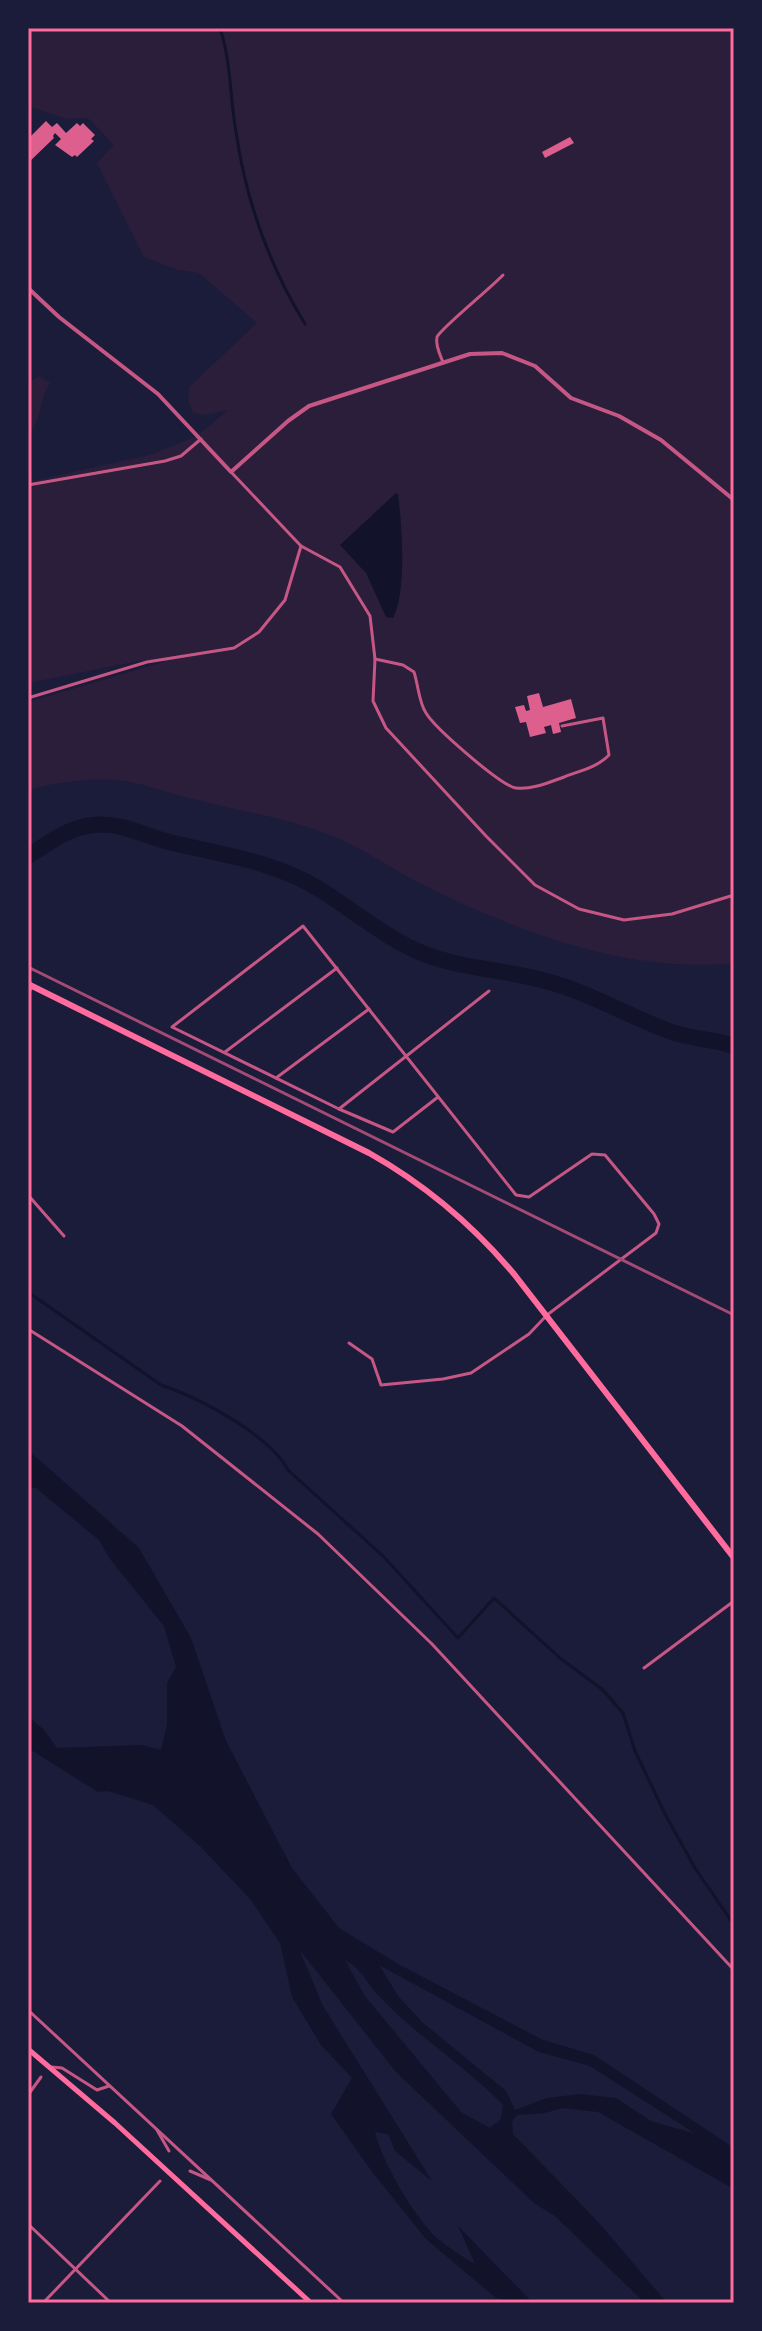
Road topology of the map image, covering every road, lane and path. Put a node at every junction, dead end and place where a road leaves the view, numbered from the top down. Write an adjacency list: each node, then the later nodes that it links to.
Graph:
1 (503, 275): 3 (street)
2 (28, 288): 4 (street)
3 (443, 362): 5 (street); 7 (street)
4 (201, 439): 5 (street); 6 (street)
5 (231, 472): 8 (street)
6 (28, 485)
7 (734, 500)
8 (301, 546): 9 (street); 10 (street)
9 (375, 659): 11 (street); 12 (street)
10 (28, 698)
11 (562, 726)
12 (734, 895)
13 (337, 968): 17 (street); 18 (street); 18 (street)
14 (30, 985): 16 (street); 25 (highway)
15 (489, 991): 19 (street)
16 (28, 995)
17 (369, 1009): 19 (street); 20 (street)
18 (224, 1053): 20 (street)
19 (408, 1056): 21 (street); 22 (street)
20 (275, 1078): 22 (street)
21 (438, 1097): 22 (street); 25 (street)
22 (339, 1109)
23 (28, 1195): 24 (street)
24 (64, 1236)
25 (547, 1315): 27 (street); 28 (highway)
26 (28, 1329): 31 (street)
27 (349, 1343)
28 (734, 1558)
29 (734, 1601): 30 (street)
30 (644, 1668)
31 (734, 1970)
32 (28, 2010): 36 (street)
33 (28, 2049): 34 (main road)
34 (48, 2067): 36 (street); 47 (main road)
35 (41, 2077): 37 (street)
36 (110, 2085): 38 (street)
37 (28, 2095)
38 (155, 2127): 39 (street); 42 (street)
39 (169, 2151)
40 (190, 2171): 42 (street)
41 (160, 2181): 44 (street)
42 (215, 2182): 48 (street)
43 (28, 2224): 44 (street)
44 (75, 2270): 45 (street); 46 (street)
45 (43, 2303)
46 (111, 2303)
47 (311, 2303)
48 (344, 2303)

